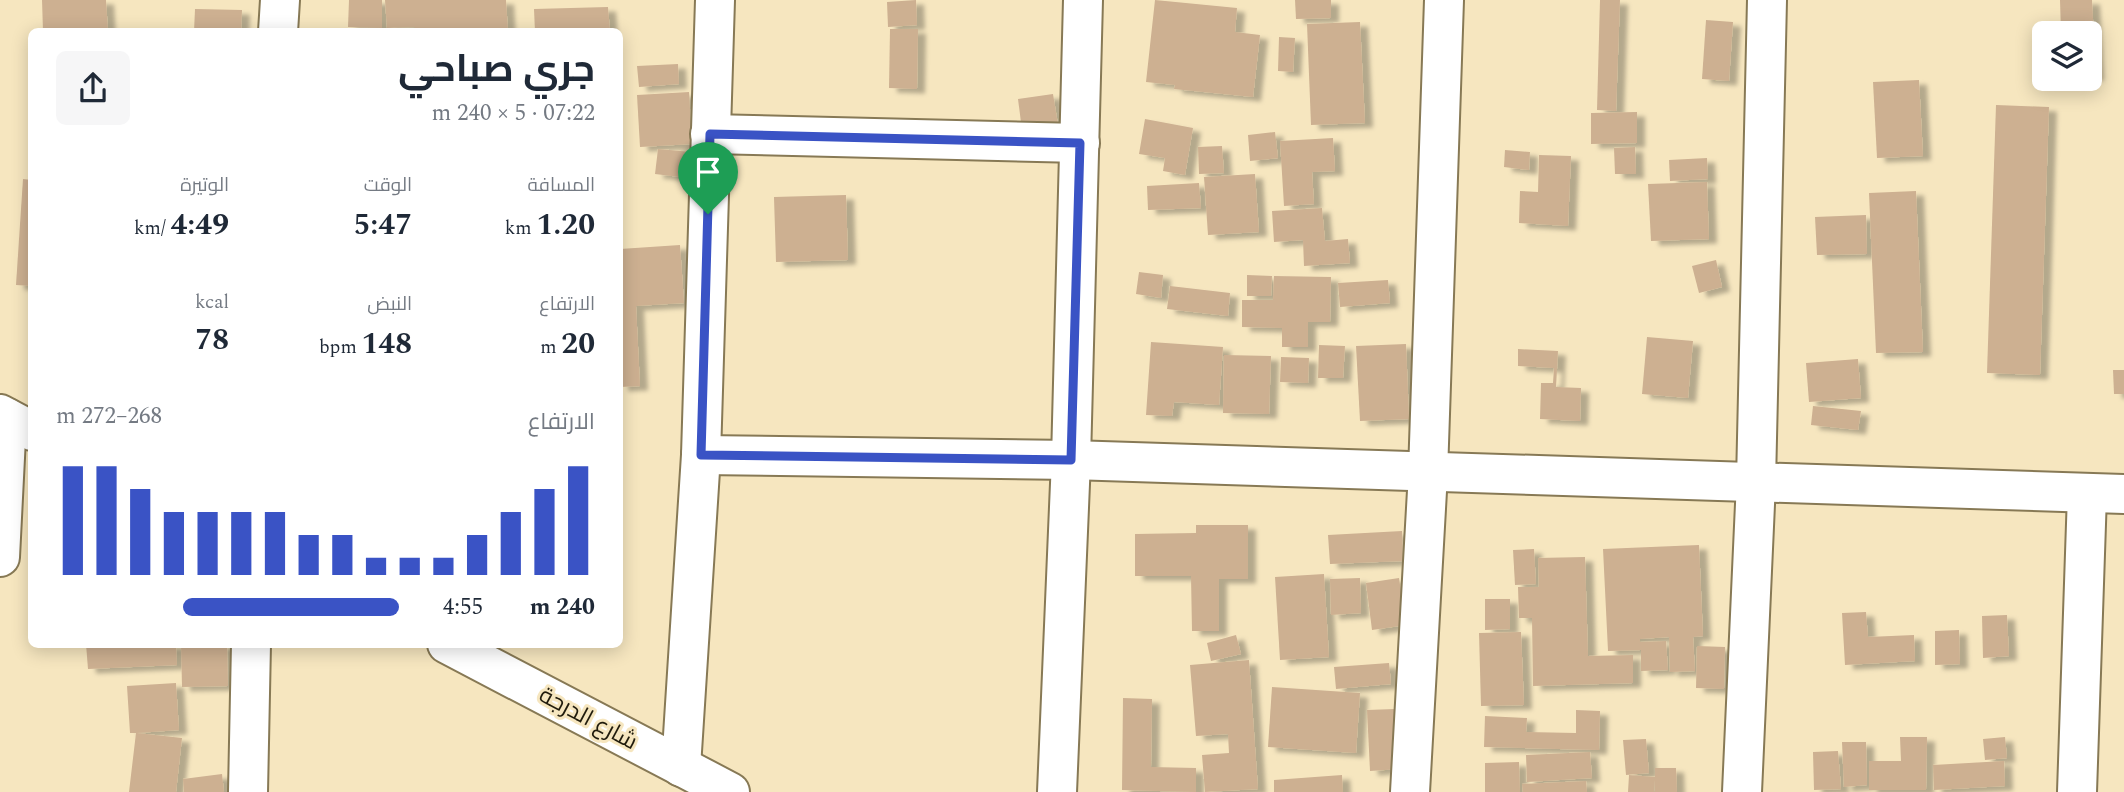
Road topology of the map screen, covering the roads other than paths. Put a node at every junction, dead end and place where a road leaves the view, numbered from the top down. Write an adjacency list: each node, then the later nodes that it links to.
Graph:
1 (280, 0): 6 (street)
2 (715, 0): 7 (street)
3 (1083, 0): 8 (street)
4 (1444, 0): 12 (street)
5 (1767, 0): 13 (street)
6 (278, 28)
7 (710, 134): 8 (street); 10 (street)
8 (1080, 143): 11 (street)
9 (13, 421): 15 (street)
10 (701, 455): 11 (street); 18 (street)
11 (1071, 460): 12 (street); 21 (street)
12 (1428, 473): 13 (street); 22 (street)
13 (1756, 482): 14 (street); 23 (street)
14 (2106, 494): 24 (street)
15 (0, 557)
16 (251, 648): 19 (street)
17 (455, 648): 18 (street, شارع الدرجة)
18 (681, 767): 20 (street, شارع الدرجة)
19 (248, 792)
20 (730, 792)
21 (1057, 792)
22 (1410, 792)
23 (1742, 792)
24 (2077, 792)

